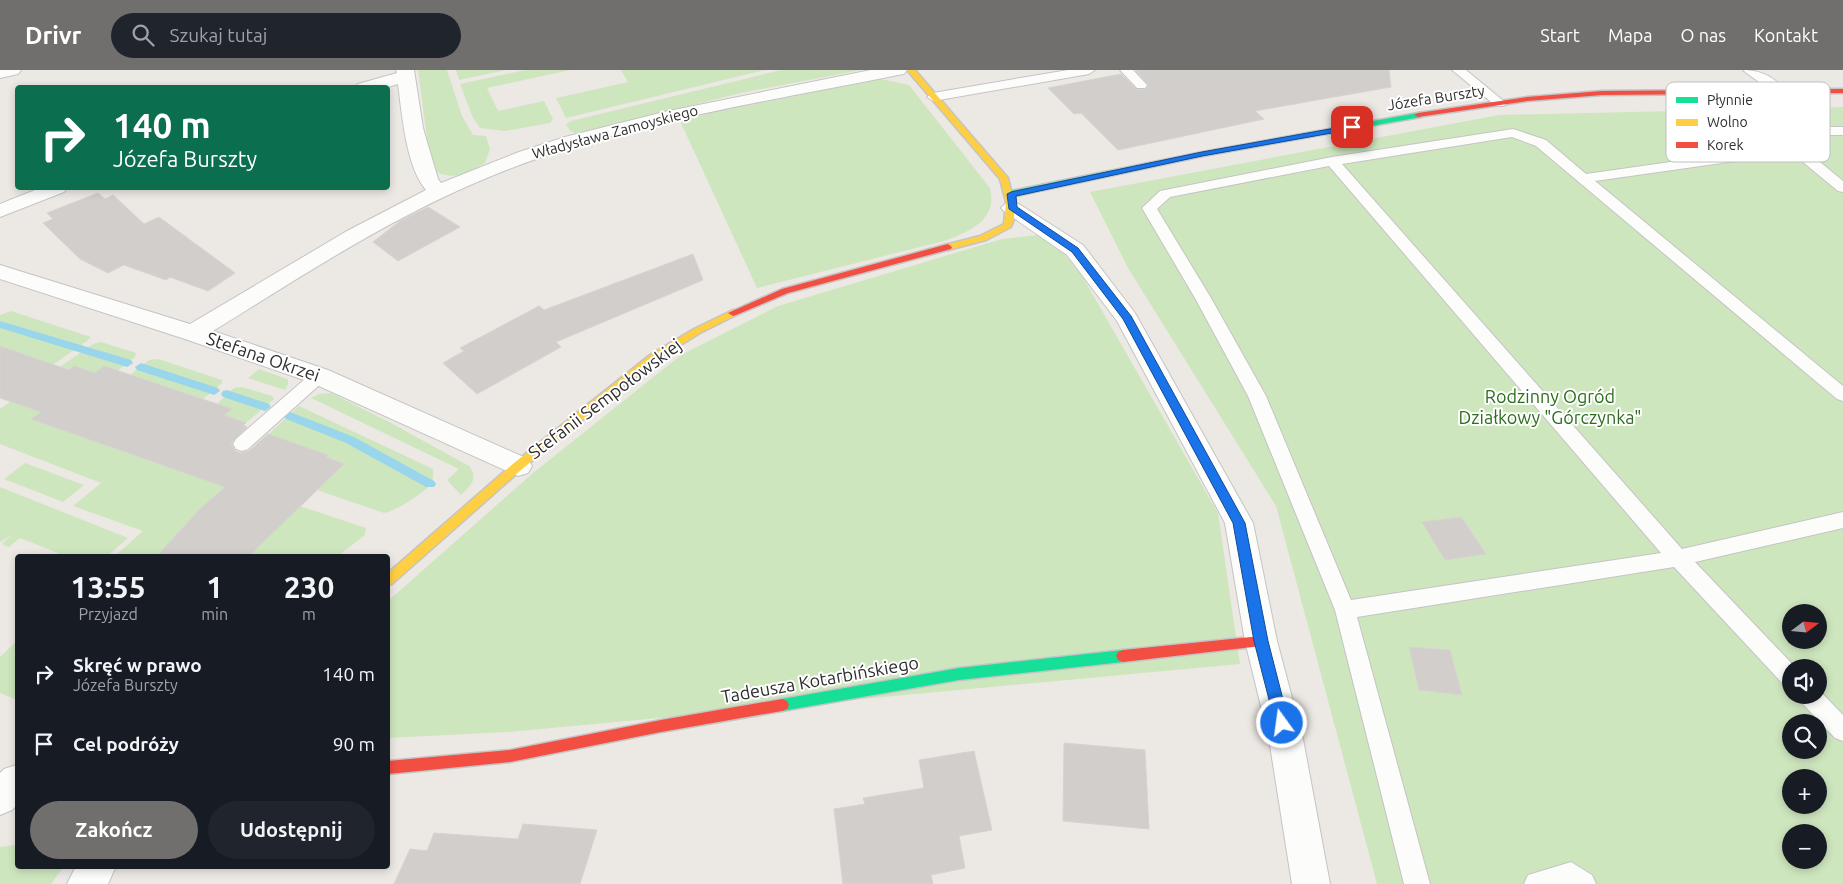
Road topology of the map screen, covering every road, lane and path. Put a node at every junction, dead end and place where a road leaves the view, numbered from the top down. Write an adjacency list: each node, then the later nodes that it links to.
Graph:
1 (12, 70): 8 (street)
2 (898, 70): 26 (street, Władysława Zamoyskiego)
3 (910, 70): 16 (street)
4 (1088, 70): 16 (lane)
5 (1126, 70): 12 (lane)
6 (1458, 70): 17 (lane)
7 (1749, 70): 10 (lane)
8 (0, 73)
9 (405, 73): 11 (street); 26 (street)
10 (1769, 82)
11 (372, 85)
12 (1141, 85)
13 (1830, 90): 14 (street, Józefa Burszty)
14 (1843, 90)
15 (1666, 93): 17 (street, Józefa Burszty)
16 (933, 97): 27 (street)
17 (1500, 103): 27 (street, Józefa Burszty)
18 (1843, 130): 19 (lane)
19 (1830, 131)
20 (1332, 161): 23 (lane); 36 (lane); 38 (lane)
21 (1701, 162): 23 (lane)
22 (1811, 162): 24 (lane)
23 (1585, 178): 32 (lane)
24 (1843, 188)
25 (51, 190): 28 (street)
26 (438, 192): 30 (street, Władysława Zamoyskiego)
27 (1012, 201): 34 (street, Stefanii Sempołowskiej); 39 (street)
28 (0, 211)
29 (0, 272): 30 (street, Stefana Okrzei)
30 (193, 333): 31 (street, Stefana Okrzei)
31 (319, 376): 33 (lane); 34 (street, Stefana Okrzei)
32 (1843, 395)
33 (242, 444)
34 (518, 466): 37 (street, Stefanii Sempołowskiej)
35 (1843, 520): 36 (lane)
36 (1678, 558): 38 (lane); 40 (lane)
37 (390, 578)
38 (1345, 610): 47 (lane)
39 (1261, 641): 43 (street, Tadeusza Kotarbińskiego); 46 (street)
40 (1782, 667)
41 (1818, 704): 42 (lane)
42 (1843, 731)
43 (390, 768)
44 (96, 869): 45 (street)
45 (86, 884)
46 (1312, 884)
47 (1417, 884)
48 (1537, 884): 49 (lane)
49 (1583, 884)

